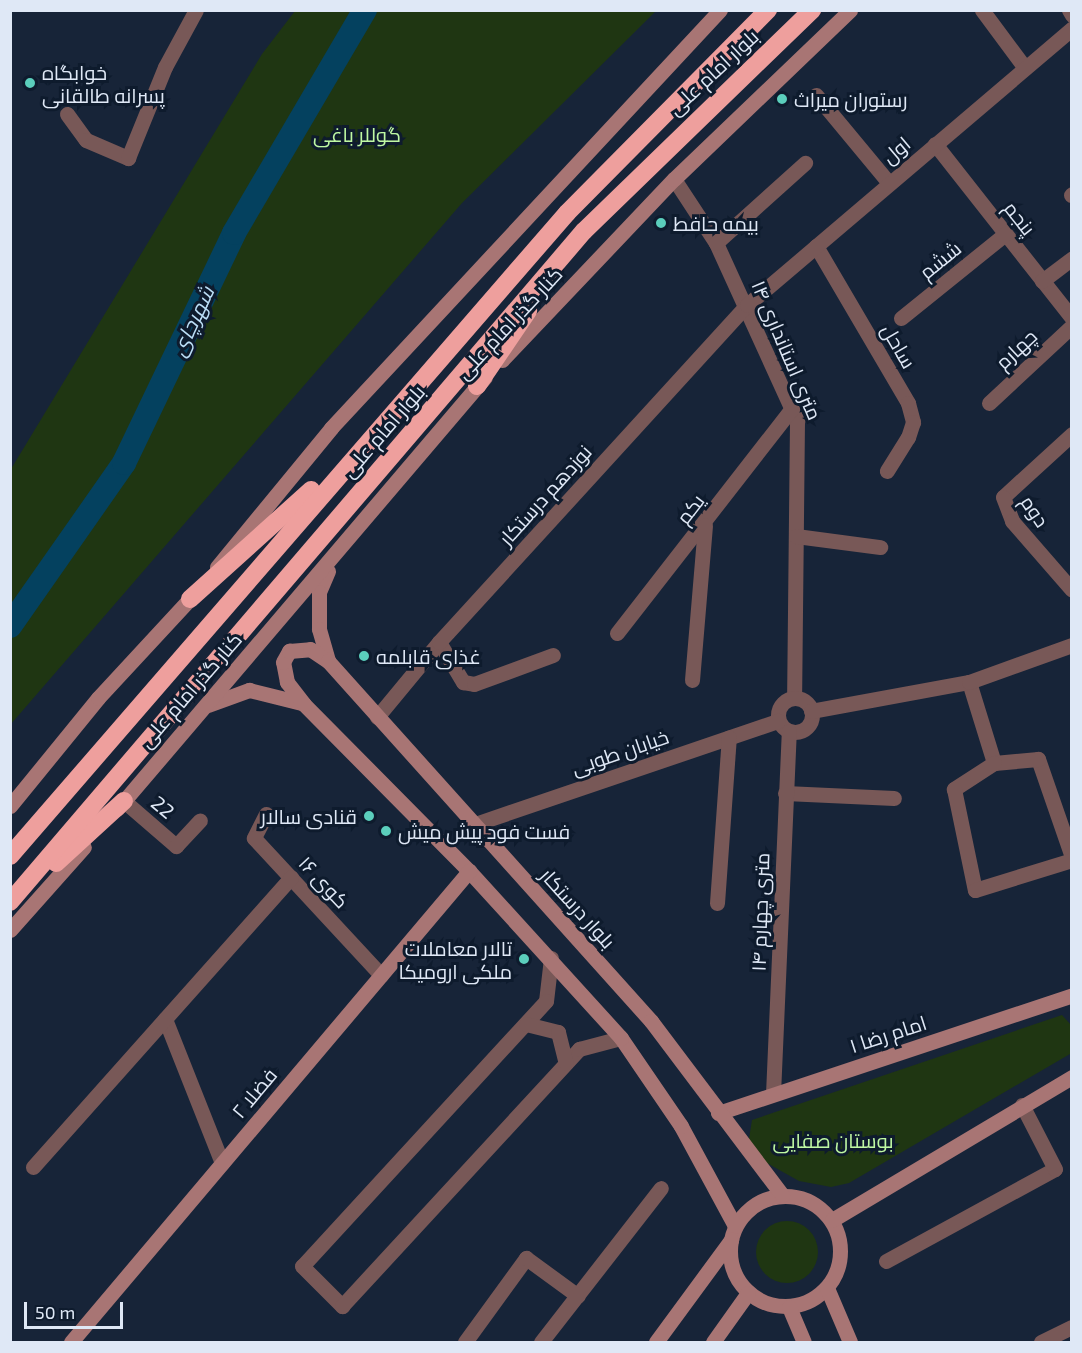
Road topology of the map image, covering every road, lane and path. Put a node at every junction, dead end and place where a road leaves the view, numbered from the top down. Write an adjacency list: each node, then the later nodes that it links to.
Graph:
1 (196, 10): 12 (street)
2 (720, 10): 38 (main road)
3 (768, 10): 31 (highway, بلوار امام علی)
4 (812, 10): 17 (highway, بلوار امام علی)
5 (850, 10): 15 (main road, کنار گذر امام علی)
6 (982, 10): 10 (street)
7 (1069, 10): 8 (street)
8 (1071, 15)
9 (1071, 28): 10 (street, اول)
10 (1025, 68): 13 (street, اول)
11 (816, 95): 16 (street)
12 (67, 114)
13 (935, 144): 16 (street, اول); 18 (street, پنجم)
14 (805, 163): 19 (street)
15 (675, 180): 19 (street, ۱۴ متری استانداری); 27 (main road, کنار گذر امام علی)
16 (890, 183): 20 (street, اول)
17 (584, 231): 27 (highway); 65 (highway, بلوار امام علی)
18 (1005, 234): 22 (street, پنجم); 24 (street, ششم)
19 (716, 243): 23 (street, ۱۴ متری استانداری)
20 (816, 246): 23 (street, اول); 32 (street, ساحل)
21 (1071, 258): 22 (street)
22 (1042, 280): 25 (street, پنجم)
23 (747, 304): 29 (street, ۱۴ متری استانداری); 40 (street, نوزدهم درستکار)
24 (902, 318)
25 (1071, 318)
26 (1071, 326): 28 (street, چهارم)
27 (477, 386): 36 (main road, کنار گذر امام علی)
28 (989, 403)
29 (792, 408): 33 (street, یکم); 34 (street, ۱۴ متری استانداری)
30 (1071, 434): 37 (street, دوم)
31 (363, 443): 38 (highway); 61 (highway, بلوار امام علی)
32 (887, 471)
33 (705, 526): 39 (street, یکم); 44 (street)
34 (796, 536): 35 (street); 46 (street, ۱۴ متری استانداری)
35 (880, 547)
36 (332, 560): 43 (main road); 48 (main road, کنار گذر امام علی)
37 (1071, 590)
38 (190, 598): 57 (main road)
39 (617, 633)
40 (439, 642): 42 (street); 50 (street, نوزدهم درستکار)
41 (1071, 645): 45 (street)
42 (553, 655)
43 (328, 661): 47 (main road); 50 (main road, بلوار درستکار)
44 (692, 680)
45 (969, 682): 49 (street); 53 (street)
46 (794, 698): 49 (street); 51 (street)
47 (304, 704): 48 (main road); 63 (main road)
48 (198, 711): 56 (main road, کنار گذر امام علی)
49 (811, 711): 51 (street, خیابان طوبی)
50 (377, 717): 60 (main road, بلوار درستکار)
51 (784, 726): 52 (street, خیابان طوبی); 54 (street, ۱۴ متری چهارم)
52 (729, 737): 60 (street, خیابان طوبی); 66 (street)
53 (994, 763): 62 (street); 62 (street)
54 (785, 794): 55 (street); 76 (street, ۱۴ متری چهارم)
55 (894, 798)
56 (124, 801): 59 (street, 22); 65 (highway); 67 (main road, کنار گذر امام علی)
57 (10, 806)
58 (266, 814): 64 (street, کوی ۱۶)
59 (200, 820)
60 (475, 824): 78 (main road, بلوار درستکار)
61 (10, 856)
62 (1071, 858)
63 (469, 871): 68 (main road); 69 (main road, فضلا ۲)
64 (291, 877): 69 (street, کوی ۱۶); 71 (street)
65 (10, 903)
66 (717, 903)
67 (10, 930)
68 (551, 958): 72 (street); 73 (main road)
69 (381, 975): 79 (main road, فضلا ۲)
70 (1071, 995): 76 (main road, امام رضا ۱)
71 (165, 1019): 79 (street); 80 (street)
72 (526, 1024): 74 (street); 74 (street)
73 (621, 1038): 74 (street); 84 (main road)
74 (566, 1063)
75 (1071, 1077): 77 (main road)
76 (773, 1094): 78 (main road, امام رضا ۱)
77 (1022, 1105): 83 (main road); 85 (street)
78 (718, 1113): 82 (main road, بلوار درستکار)
79 (222, 1163): 91 (main road, فضلا ۲)
80 (33, 1167)
81 (661, 1188): 88 (street)
82 (782, 1196): 83 (main road); 84 (main road)
83 (832, 1220): 86 (main road)
84 (733, 1233): 87 (main road); 94 (main road)
85 (886, 1262)
86 (827, 1288): 89 (main road); 97 (main road)
87 (748, 1293): 89 (main road); 95 (main road)
88 (578, 1296): 92 (street); 93 (street)
89 (789, 1306): 96 (main road)
90 (1071, 1327): 98 (street)
91 (71, 1342)
92 (465, 1342)
93 (542, 1342)
94 (657, 1342)
95 (713, 1342)
96 (804, 1342)
97 (850, 1342)
98 (1041, 1342)

